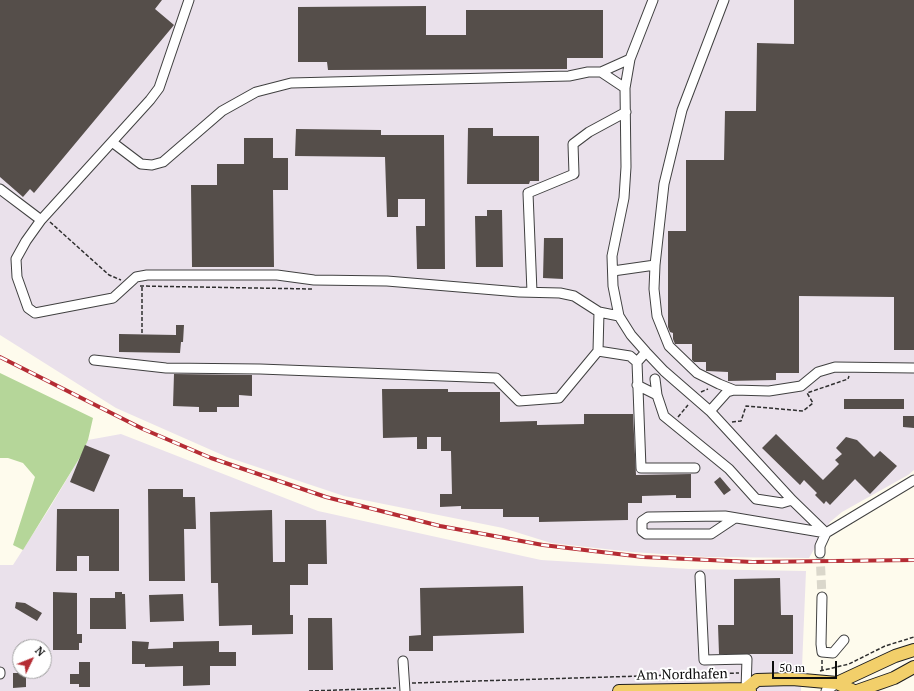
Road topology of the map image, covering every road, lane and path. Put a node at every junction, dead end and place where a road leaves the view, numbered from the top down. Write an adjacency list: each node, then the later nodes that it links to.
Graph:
1 (189, 0): 8 (street)
2 (653, 0): 4 (street)
3 (724, 0): 11 (street)
4 (630, 59): 5 (street); 6 (street)
5 (601, 72): 6 (street); 8 (street)
6 (625, 88): 7 (street)
7 (626, 112): 12 (street); 14 (street)
8 (112, 142): 10 (street)
9 (0, 189): 10 (street)
10 (41, 220): 14 (street)
11 (654, 265): 12 (street); 26 (street)
12 (613, 271): 16 (street)
13 (142, 287): 17 (path)
14 (532, 292): 15 (street)
15 (599, 312): 16 (street); 18 (street)
16 (619, 316): 19 (street)
17 (142, 335)
18 (598, 351): 20 (street); 21 (street)
19 (646, 352): 21 (street); 28 (street)
20 (94, 360)
21 (637, 362): 25 (street)
22 (850, 367): 23 (street); 26 (street); 29 (path)
23 (914, 368)
24 (655, 379): 27 (street)
25 (637, 385): 27 (street); 30 (street)
26 (734, 390): 28 (street)
27 (657, 395): 32 (street)
28 (710, 411): 29 (street)
29 (722, 423): 32 (street)
30 (695, 468)
31 (914, 480): 34 (street)
32 (792, 500): 34 (street)
33 (735, 518): 33 (street); 34 (street)
34 (826, 533): 35 (street)
35 (820, 554)
36 (700, 576): 44 (street)
37 (822, 597): 39 (street)
38 (914, 637): 43 (path)
39 (844, 640)
40 (914, 650): 46 (main road)
41 (403, 661): 47 (street)
42 (914, 667): 45 (main road)
43 (814, 671)
44 (747, 673): 47 (path); 48 (street)
45 (894, 678): 53 (main road); 54 (main road)
46 (837, 683): 48 (main road, Am Nordhafen); 51 (street); 52 (main road, Am Nordhafen)
47 (405, 687): 49 (path)
48 (748, 690): 50 (main road, Am Nordhafen)
49 (309, 691)
50 (619, 691)
51 (826, 691)
52 (854, 691)
53 (857, 691)
54 (891, 691)

